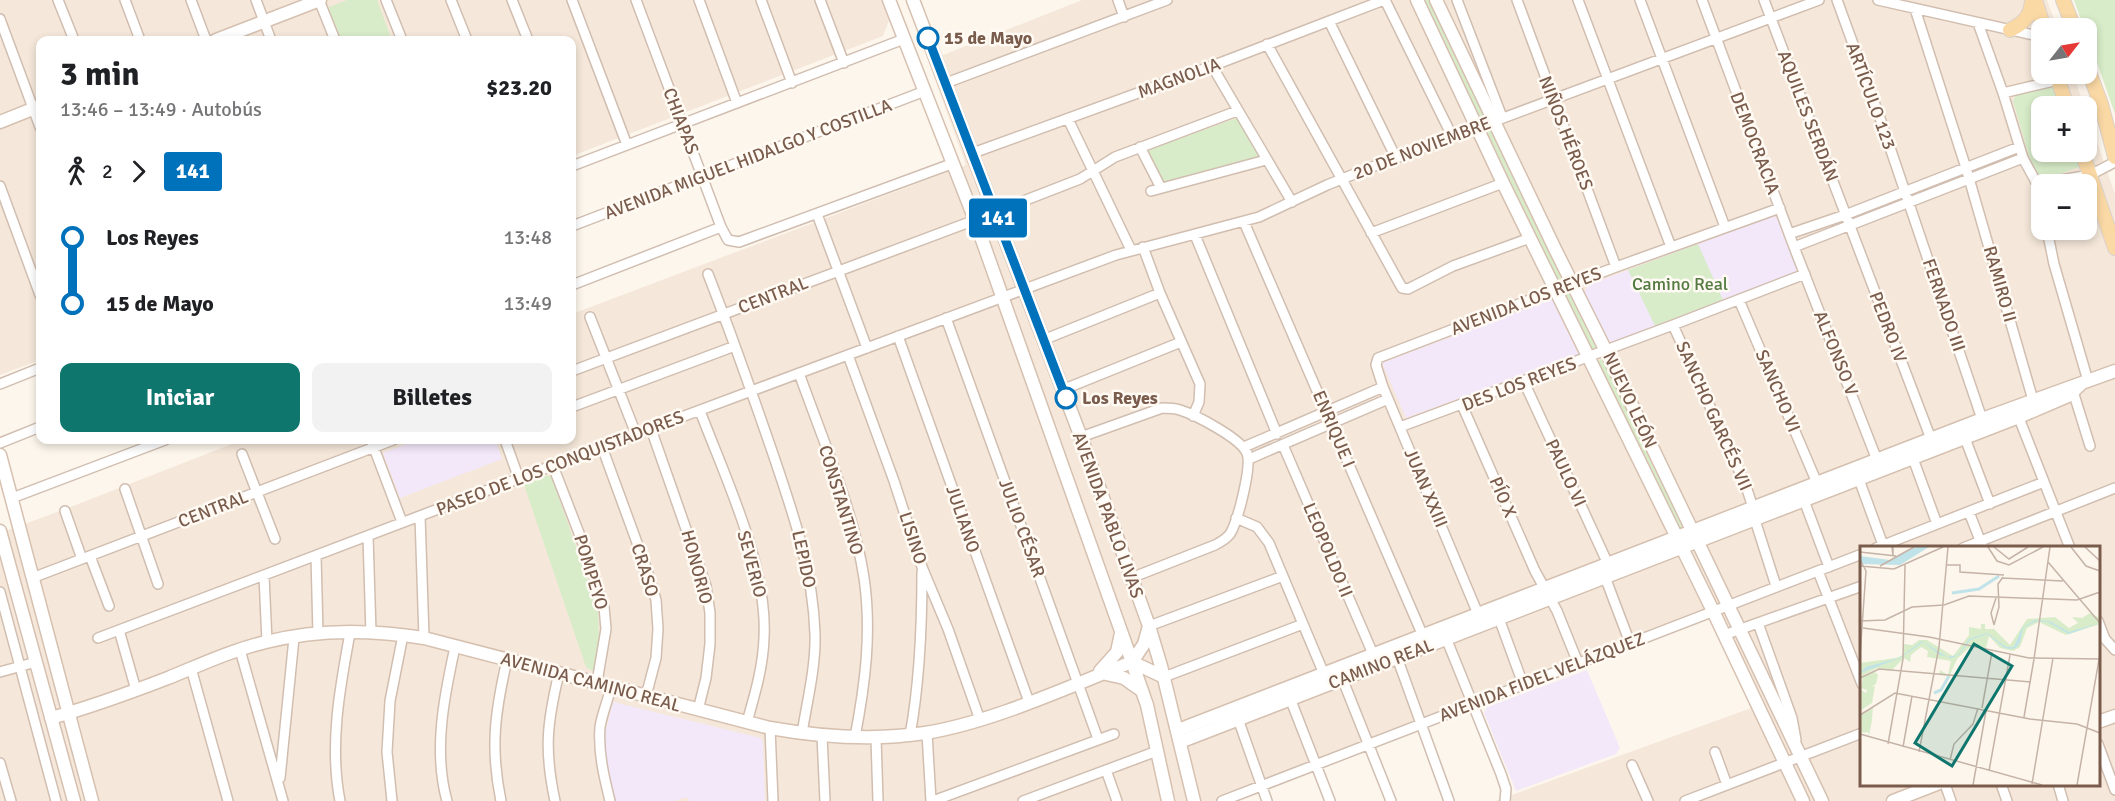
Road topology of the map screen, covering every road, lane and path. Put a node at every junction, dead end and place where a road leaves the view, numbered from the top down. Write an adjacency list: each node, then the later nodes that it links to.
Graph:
1 (58, 0): 43 (street)
2 (125, 0): 44 (street)
3 (191, 0): 45 (street)
4 (256, 0): 39 (street)
5 (320, 0): 39 (street); 48 (street)
6 (386, 0): 49 (street)
7 (451, 0): 50 (street)
8 (512, 0): 51 (street)
9 (572, 0): 78 (street)
10 (636, 0): 75 (street, CHIAPAS)
11 (699, 0): 67 (street)
12 (761, 0): 59 (street)
13 (820, 0): 56 (street)
14 (889, 0): 53 (street, AVENIDA PABLO LIVAS)
15 (913, 0): 60 (street, AVENIDA PABLO LIVAS)
16 (1118, 0): 33 (street)
17 (1167, 0): 33 (street)
18 (1384, 0): 38 (street, MAGNOLIA); 77 (street)
19 (1417, 0): 76 (street, NUEVO LEÓN)
20 (1436, 0): 73 (street, NUEVO LEÓN)
21 (1457, 0): 73 (street)
22 (1517, 0): 66 (street, NIÑOS HÉROES)
23 (1578, 0): 58 (street)
24 (1640, 0): 55 (street)
25 (1702, 0): 52 (street, DEMOCRACIA)
26 (1764, 0): 34 (street, AQUILES SERDÁN)
27 (1819, 0): 34 (street, 20 DE NOVIEMBRE)
28 (1837, 0): 98 (street, ARTÍCULO 123)
29 (1878, 0): 32 (street)
30 (2033, 0): 35 (main road); 41 (main road)
31 (2063, 0): 36 (main road)
32 (1915, 9): 40 (street); 89 (street, RAMIRO II)
33 (1124, 17): 60 (street)
34 (1771, 18): 52 (street, 20 DE NOVIEMBRE); 105 (street, AQUILES SERDÁN)
35 (2040, 18)
36 (2070, 18)
37 (0, 19): 69 (street)
38 (1329, 21): 54 (street, MAGNOLIA); 83 (street)
39 (264, 22): 46 (street); 47 (street)
40 (1978, 23): 41 (street); 65 (street)
41 (2010, 30): 42 (street)
42 (2031, 35)
43 (72, 36)
44 (138, 36)
45 (204, 36)
46 (227, 36)
47 (269, 36)
48 (333, 36)
49 (400, 36)
50 (464, 36)
51 (526, 36)
52 (1716, 38): 55 (street, 20 DE NOVIEMBRE); 102 (street, DEMOCRACIA)
53 (904, 39): 56 (street); 64 (street, AVENIDA PABLO LIVAS)
54 (1267, 44): 57 (street, MAGNOLIA); 94 (street)
55 (1661, 59): 58 (street, 20 DE NOVIEMBRE); 111 (street)
56 (844, 63): 59 (street)
57 (1212, 66): 71 (street); 72 (street, MAGNOLIA)
58 (1607, 79): 66 (street, 20 DE NOVIEMBRE); 118 (street)
59 (792, 83): 67 (street)
60 (946, 83): 81 (street, AVENIDA PABLO LIVAS)
61 (2032, 84): 65 (street)
62 (2091, 84): 68 (main road)
63 (2094, 84): 68 (main road)
64 (925, 92): 88 (street, AVENIDA PABLO LIVAS); 93 (street, AVENIDA MIGUEL HIDALGO Y COSTILLA)
65 (2003, 93): 80 (street)
66 (1553, 99): 73 (street, 20 DE NOVIEMBRE); 122 (street, NIÑOS HÉROES)
67 (737, 103): 75 (street)
68 (2101, 104): 82 (main road)
69 (36, 106)
70 (36, 108): 74 (street)
71 (1237, 111): 79 (street); 85 (street)
72 (1068, 118): 81 (street, MAGNOLIA); 90 (street)
73 (1498, 119): 76 (street, 20 DE NOVIEMBRE); 128 (street, NUEVO LEÓN)
74 (0, 122)
75 (682, 124): 78 (street); 93 (street, CHIAPAS)
76 (1478, 127): 77 (street, 20 DE NOVIEMBRE); 96 (street, NUEVO LEÓN)
77 (1452, 136): 83 (street, 20 DE NOVIEMBRE)
78 (627, 145): 86 (street)
79 (1140, 147): 85 (street); 90 (street)
80 (2019, 147): 84 (street); 89 (street)
81 (973, 153): 103 (street, AVENIDA PABLO LIVAS)
82 (2115, 157)
83 (1396, 158): 94 (street, 20 DE NOVIEMBRE)
84 (2023, 158): 91 (street); 95 (street)
85 (1266, 160): 100 (street)
86 (576, 162)
87 (2115, 162): 92 (street)
88 (954, 164): 104 (street); 106 (street, AVENIDA PABLO LIVAS)
89 (1966, 168): 95 (street, RAMIRO II); 98 (street)
90 (1093, 171): 103 (street); 121 (street)
91 (2032, 174)
92 (2092, 174)
93 (702, 177): 108 (street, AVENIDA MIGUEL HIDALGO Y COSTILLA); 110 (street, CHIAPAS)
94 (1342, 178): 100 (street, 20 DE NOVIEMBRE); 112 (street)
95 (1969, 180): 101 (street); 160 (street, RAMIRO II)
96 (1503, 183): 112 (street); 115 (street, NUEVO LEÓN)
97 (0, 186): 127 (street)
98 (1905, 191): 101 (street, FERNADO III); 105 (street)
99 (2097, 195): 120 (main road)
100 (1292, 202): 107 (street, 20 DE NOVIEMBRE)
101 (1909, 202): 109 (street); 167 (street, FERNADO III)
102 (1780, 208): 111 (street, AVENIDA LOS REYES); 113 (street, DEMOCRACIA)
103 (995, 212): 129 (street, AVENIDA PABLO LIVAS)
104 (817, 214): 110 (street, CHIAPAS); 123 (street)
105 (1845, 215): 109 (street, PEDRO IV); 113 (street)
106 (975, 220): 123 (street, CENTRAL); 132 (street, AVENIDA PABLO LIVAS)
107 (1244, 222): 114 (street, 20 DE NOVIEMBRE); 164 (street, ENRIQUE I)
108 (576, 224)
109 (1849, 226): 119 (street); 176 (street, PEDRO IV)
110 (721, 227): 126 (street)
111 (1725, 227): 118 (street, AVENIDA LOS REYES)
112 (1371, 233): 115 (street)
113 (1790, 234): 119 (street, DEMOCRACIA)
114 (1195, 235): 117 (street, 20 DE NOVIEMBRE); 174 (street)
115 (1530, 238): 130 (street, NUEVO LEÓN)
116 (2049, 240): 154 (street)
117 (1143, 247): 121 (street, 20 DE NOVIEMBRE); 131 (street)
118 (1671, 247): 122 (street, AVENIDA LOS REYES)
119 (1794, 247): 125 (street, ALFONSO V)
120 (2115, 248)
121 (1131, 250): 129 (street, 20 DE NOVIEMBRE)
122 (1616, 267): 128 (street, AVENIDA LOS REYES)
123 (837, 271): 134 (street, CENTRAL); 142 (street)
124 (708, 274): 134 (street, LEPIDO)
125 (1805, 274): 133 (street, DES LOS REYES); 190 (street, ALFONSO V)
126 (576, 283)
127 (36, 284)
128 (1572, 285): 130 (street, AVENIDA LOS REYES); 143 (street, NUEVO LEÓN)
129 (1024, 289): 132 (street, 20 DE NOVIEMBRE); 139 (street, AVENIDA PABLO LIVAS)
130 (1556, 291): 146 (street, NUEVO LEÓN); 147 (street, AVENIDA LOS REYES)
131 (1161, 293): 139 (street); 140 (street)
132 (1001, 297): 136 (street, PASEO DE LOS CONQUISTADORES); 248 (street, AVENIDA PABLO LIVAS)
133 (1739, 300): 137 (street, DES LOS REYES); 195 (street, SANCHO VI)
134 (723, 314): 141 (street, LEPIDO); 145 (street, CENTRAL)
135 (590, 318): 145 (street)
136 (946, 318): 138 (street, PASEO DE LOS CONQUISTADORES); 281 (street, JULIO CÉSAR)
137 (1673, 326): 143 (street, DES LOS REYES); 205 (street, SANCHO GARCÉS VII)
138 (898, 336): 142 (street, PASEO DE LOS CONQUISTADORES); 288 (street, JULIANO)
139 (1043, 340): 157 (street, AVENIDA PABLO LIVAS)
140 (1181, 342): 157 (street); 166 (street)
141 (735, 346): 156 (street); 158 (street, LEPIDO)
142 (867, 348): 144 (street, PASEO DE LOS CONQUISTADORES)
143 (1606, 351): 146 (street, DES LOS REYES); 213 (street, NUEVO LEÓN)
144 (848, 355): 151 (street, PASEO DE LOS CONQUISTADORES); 224 (street, LISINO)
145 (607, 358): 149 (street, CENTRAL); 156 (street)
146 (1587, 358): 152 (street, DES LOS REYES); 215 (street, NUEVO LEÓN)
147 (1376, 362): 155 (street, JUAN XXIII)
148 (36, 370): 153 (street)
149 (576, 370)
150 (2115, 371): 154 (street, CAMINO REAL)
151 (799, 373): 158 (street, PASEO DE LOS CONQUISTADORES); 307 (street, CONSTANTINO)
152 (1524, 382): 162 (street, DES LOS REYES); 223 (street, PAULO VI)
153 (0, 384)
154 (2078, 386): 160 (street, CAMINO REAL); 165 (street, CAMINO REAL); 183 (street)
155 (1383, 387): 159 (street, JUAN XXIII); 164 (street)
156 (619, 389): 161 (street); 173 (street)
157 (1062, 390): 175 (street, AVENIDA PABLO LIVAS)
158 (752, 391): 163 (street, PASEO DE LOS CONQUISTADORES); 300 (street, LEPIDO)
159 (1388, 399): 168 (street); 169 (street, JUAN XXIII)
160 (2032, 400): 165 (street, CAMINO REAL)
161 (576, 405)
162 (1462, 405): 169 (street, DES LOS REYES); 236 (street, PÍO X)
163 (699, 411): 171 (street, PASEO DE LOS CONQUISTADORES); 297 (street, SEVERIO)
164 (1327, 412): 168 (street, ENRIQUE I); 174 (street)
165 (2017, 412): 167 (street, CAMINO REAL); 172 (street, CAMINO REAL); 194 (street)
166 (1193, 416): 175 (street); 185 (street)
167 (1982, 419): 172 (street, CAMINO REAL)
168 (1332, 424): 182 (street); 255 (street, ENRIQUE I)
169 (1400, 427): 242 (street, JUAN XXIII)
170 (36, 429): 177 (street)
171 (651, 429): 173 (street, PASEO DE LOS CONQUISTADORES); 290 (street, HONORIO)
172 (1964, 433): 176 (street, CAMINO REAL); 186 (street, CAMINO REAL); 201 (street)
173 (636, 434): 184 (street, PASEO DE LOS CONQUISTADORES)
174 (1277, 434): 185 (street)
175 (1081, 437): 231 (street, AVENIDA PABLO LIVAS)
176 (1931, 439): 186 (street, CAMINO REAL)
177 (0, 443)
178 (154, 444): 200 (street)
179 (371, 444): 198 (street, CENTRAL)
180 (373, 444): 208 (street)
181 (506, 444): 193 (street)
182 (1282, 445): 189 (street); 266 (street, LEOPOLDO II)
183 (2090, 446)
184 (602, 447): 191 (street, PASEO DE LOS CONQUISTADORES); 287 (street, CRASO)
185 (1244, 447): 189 (street)
186 (1911, 453): 190 (street, CAMINO REAL); 192 (street, CAMINO REAL); 209 (street)
187 (242, 454): 198 (street)
188 (0, 455): 200 (street)
189 (1249, 459): 207 (street)
190 (1877, 460): 192 (street, CAMINO REAL)
191 (553, 466): 193 (street, PASEO DE LOS CONQUISTADORES); 280 (street, POMPEYO)
192 (1857, 474): 195 (street, CAMINO REAL); 199 (street, CAMINO REAL); 218 (street)
193 (519, 479): 206 (street, PASEO DE LOS CONQUISTADORES)
194 (2044, 482): 201 (street); 202 (street)
195 (1816, 483): 199 (street, CAMINO REAL)
196 (2115, 488): 202 (street)
197 (124, 489): 211 (street)
198 (257, 492): 211 (street, CENTRAL); 214 (street)
199 (1802, 495): 205 (street, CAMINO REAL); 225 (street)
200 (12, 498): 230 (street)
201 (1990, 504): 204 (street)
202 (2056, 510): 217 (street); 219 (street)
203 (65, 511): 222 (street)
204 (1969, 512): 209 (street); 217 (street)
205 (1754, 514): 213 (street, CAMINO REAL); 233 (street, SANCHO GARCÉS VII)
206 (420, 516): 208 (street, PASEO DE LOS CONQUISTADORES); 258 (street)
207 (1236, 519): 228 (street); 231 (street)
208 (402, 522): 212 (street, PASEO DE LOS CONQUISTADORES)
209 (1937, 524): 216 (street)
210 (0, 531): 268 (street)
211 (141, 536): 222 (street, CENTRAL); 232 (street)
212 (368, 536): 221 (street, PASEO DE LOS CONQUISTADORES); 250 (street)
213 (1694, 537): 215 (street, CAMINO REAL); 238 (street, NUEVO LEÓN)
214 (275, 539)
215 (1678, 543): 223 (street, CAMINO REAL); 229 (street, CAMINO REAL); 240 (street, NUEVO LEÓN)
216 (1895, 544): 218 (street)
217 (1981, 544)
218 (1880, 546)
219 (2069, 546)
220 (1860, 555): 225 (street, AVENIDA FIDEL VELÁZQUEZ)
221 (316, 556): 227 (street, PASEO DE LOS CONQUISTADORES); 251 (street)
222 (86, 557): 230 (street, CENTRAL); 239 (street)
223 (1608, 564): 236 (street, CAMINO REAL)
224 (922, 567): 295 (street, LISINO); 304 (street)
225 (1829, 567): 226 (street, AVENIDA FIDEL VELÁZQUEZ)
226 (1818, 570): 233 (street, AVENIDA FIDEL VELÁZQUEZ); 237 (street)
227 (264, 576): 246 (street, PASEO DE LOS CONQUISTADORES); 260 (street)
228 (1283, 576): 244 (street); 245 (street)
229 (1605, 577): 236 (street, CAMINO REAL); 261 (street)
230 (32, 578): 291 (street)
231 (1131, 578): 245 (street, AVENIDA PABLO LIVAS)
232 (158, 584)
233 (1776, 586): 238 (street, AVENIDA FIDEL VELÁZQUEZ)
234 (1860, 587): 237 (street)
235 (0, 592): 271 (street)
236 (1548, 593): 241 (street, CAMINO REAL); 270 (street, PÍO X)
237 (1829, 599): 243 (street); 279 (street)
238 (1728, 605): 240 (street, AVENIDA FIDEL VELÁZQUEZ); 247 (street, NUEVO LEÓN)
239 (109, 606)
240 (1713, 611): 254 (street, NUEVO LEÓN); 261 (street, AVENIDA FIDEL VELÁZQUEZ)
241 (1497, 613): 242 (street, CAMINO REAL); 252 (street, CAMINO REAL); 282 (street)
242 (1479, 614): 252 (street, CAMINO REAL)
243 (1758, 623): 247 (street); 313 (street)
244 (1304, 624): 276 (street); 278 (street)
245 (1149, 626): 269 (street); 278 (street, AVENIDA PABLO LIVAS)
246 (119, 630): 256 (street, PASEO DE LOS CONQUISTADORES); 284 (street)
247 (1739, 630): 254 (street); 313 (street, NUEVO LEÓN)
248 (1122, 632): 269 (street, AVENIDA PABLO LIVAS); 277 (street)
249 (350, 633): 250 (street, AVENIDA CAMINO REAL); 251 (street, AVENIDA CAMINO REAL); 335 (street)
250 (371, 633): 253 (street, AVENIDA CAMINO REAL)
251 (318, 634): 257 (street, AVENIDA CAMINO REAL)
252 (1444, 634): 255 (street, CAMINO REAL); 265 (street, CAMINO REAL); 289 (street)
253 (403, 635): 258 (street, AVENIDA CAMINO REAL); 336 (street)
254 (1724, 635): 316 (street, NUEVO LEÓN)
255 (1423, 636): 265 (street, CAMINO REAL)
256 (98, 638)
257 (294, 638): 260 (street, AVENIDA CAMINO REAL); 320 (street)
258 (424, 638): 262 (street, AVENIDA CAMINO REAL)
259 (2102, 640): 264 (street)
260 (267, 642): 263 (street, AVENIDA CAMINO REAL)
261 (1630, 643): 270 (street, AVENIDA FIDEL VELÁZQUEZ)
262 (456, 647): 267 (street, AVENIDA CAMINO REAL); 337 (street)
263 (240, 650): 272 (street, AVENIDA CAMINO REAL); 320 (street)
264 (2115, 650)
265 (1395, 653): 266 (street, CAMINO REAL); 275 (street, CAMINO REAL); 298 (street)
266 (1373, 654): 275 (street, CAMINO REAL)
267 (507, 660): 274 (street, AVENIDA CAMINO REAL); 338 (street)
268 (36, 662): 271 (street); 294 (street)
269 (1132, 662): 277 (street, AVENIDA CAMINO REAL); 278 (street); 285 (street, AVENIDA PABLO LIVAS)
270 (1578, 663): 282 (street, AVENIDA FIDEL VELÁZQUEZ)
271 (20, 666): 273 (street); 330 (street)
272 (191, 668): 284 (street, AVENIDA CAMINO REAL); 333 (street)
273 (0, 672)
274 (558, 673): 280 (street, AVENIDA CAMINO REAL); 339 (street)
275 (1341, 673): 276 (street, CAMINO REAL); 286 (street, CAMINO REAL); 310 (street)
276 (1324, 674): 286 (street, CAMINO REAL)
277 (1097, 676): 281 (street, AVENIDA CAMINO REAL); 285 (street)
278 (1164, 677): 306 (street, AVENIDA PABLO LIVAS)
279 (1860, 679)
280 (597, 682): 283 (street, AVENIDA CAMINO REAL)
281 (1078, 684): 288 (street, AVENIDA CAMINO REAL); 309 (street, JULIO CÉSAR)
282 (1523, 684): 289 (street, AVENIDA FIDEL VELÁZQUEZ)
283 (612, 687): 287 (street, AVENIDA CAMINO REAL); 340 (street)
284 (136, 690): 291 (street, AVENIDA CAMINO REAL)
285 (1143, 692): 312 (street, AVENIDA PABLO LIVAS)
286 (1288, 694): 292 (street, CAMINO REAL); 317 (street)
287 (646, 696): 290 (street, AVENIDA CAMINO REAL)
288 (1029, 702): 295 (street, AVENIDA CAMINO REAL)
289 (1473, 705): 298 (street, AVENIDA FIDEL VELÁZQUEZ); 355 (street)
290 (698, 710): 297 (street, AVENIDA CAMINO REAL)
291 (69, 713): 294 (street, AVENIDA CAMINO REAL); 332 (street)
292 (1237, 714): 306 (street, CAMINO REAL); 321 (street)
293 (2115, 716): 296 (street)
294 (51, 718): 331 (street)
295 (980, 720): 301 (street, AVENIDA CAMINO REAL)
296 (2100, 721)
297 (747, 722): 299 (street, AVENIDA CAMINO REAL)
298 (1420, 724): 310 (street, AVENIDA FIDEL VELÁZQUEZ); 354 (street)
299 (770, 728): 300 (street, AVENIDA CAMINO REAL); 341 (street)
300 (802, 733): 305 (street, AVENIDA CAMINO REAL)
301 (927, 733): 304 (street, AVENIDA CAMINO REAL); 344 (street)
302 (1114, 734): 309 (street)
303 (1860, 734): 313 (street)
304 (910, 735): 308 (street, AVENIDA CAMINO REAL)
305 (822, 736): 307 (street, AVENIDA CAMINO REAL); 342 (street)
306 (1179, 736): 349 (street, AVENIDA PABLO LIVAS)
307 (855, 737): 308 (street, AVENIDA CAMINO REAL)
308 (876, 738): 343 (street)
309 (1098, 739): 344 (street)
310 (1368, 744): 317 (street, AVENIDA FIDEL VELÁZQUEZ); 353 (street)
311 (2100, 749): 328 (street)
312 (1157, 751): 319 (street); 348 (street, AVENIDA PABLO LIVAS)
313 (1800, 751): 316 (street); 359 (street, NUEVO LEÓN)
314 (1715, 752): 322 (street)
315 (0, 763): 329 (street)
316 (1785, 763): 322 (street); 358 (street, NUEVO LEÓN)
317 (1315, 765): 321 (street, AVENIDA FIDEL VELÁZQUEZ); 352 (street)
318 (1632, 765): 356 (street)
319 (1106, 770): 327 (street); 347 (street)
320 (279, 784): 334 (street)
321 (1262, 785): 350 (street, AVENIDA FIDEL VELÁZQUEZ); 351 (street)
322 (1727, 785): 357 (street)
323 (1931, 786): 360 (street)
324 (1946, 786): 361 (street)
325 (2002, 786): 362 (street)
326 (2059, 786): 363 (street)
327 (1053, 790): 345 (street); 346 (street)
328 (2115, 790)
329 (11, 801)
330 (56, 801)
331 (74, 801)
332 (92, 801)
333 (228, 801)
334 (283, 801)
335 (340, 801)
336 (392, 801)
337 (447, 801)
338 (501, 801)
339 (555, 801)
340 (610, 801)
341 (773, 801)
342 (825, 801)
343 (878, 801)
344 (932, 801)
345 (1023, 801)
346 (1057, 801)
347 (1118, 801)
348 (1168, 801)
349 (1194, 801)
350 (1222, 801)
351 (1268, 801)
352 (1330, 801)
353 (1390, 801)
354 (1449, 801)
355 (1505, 801)
356 (1648, 801)
357 (1685, 801)
358 (1803, 801)
359 (1822, 801)
360 (1895, 801)
361 (1951, 801)
362 (2007, 801)
363 (2063, 801)

